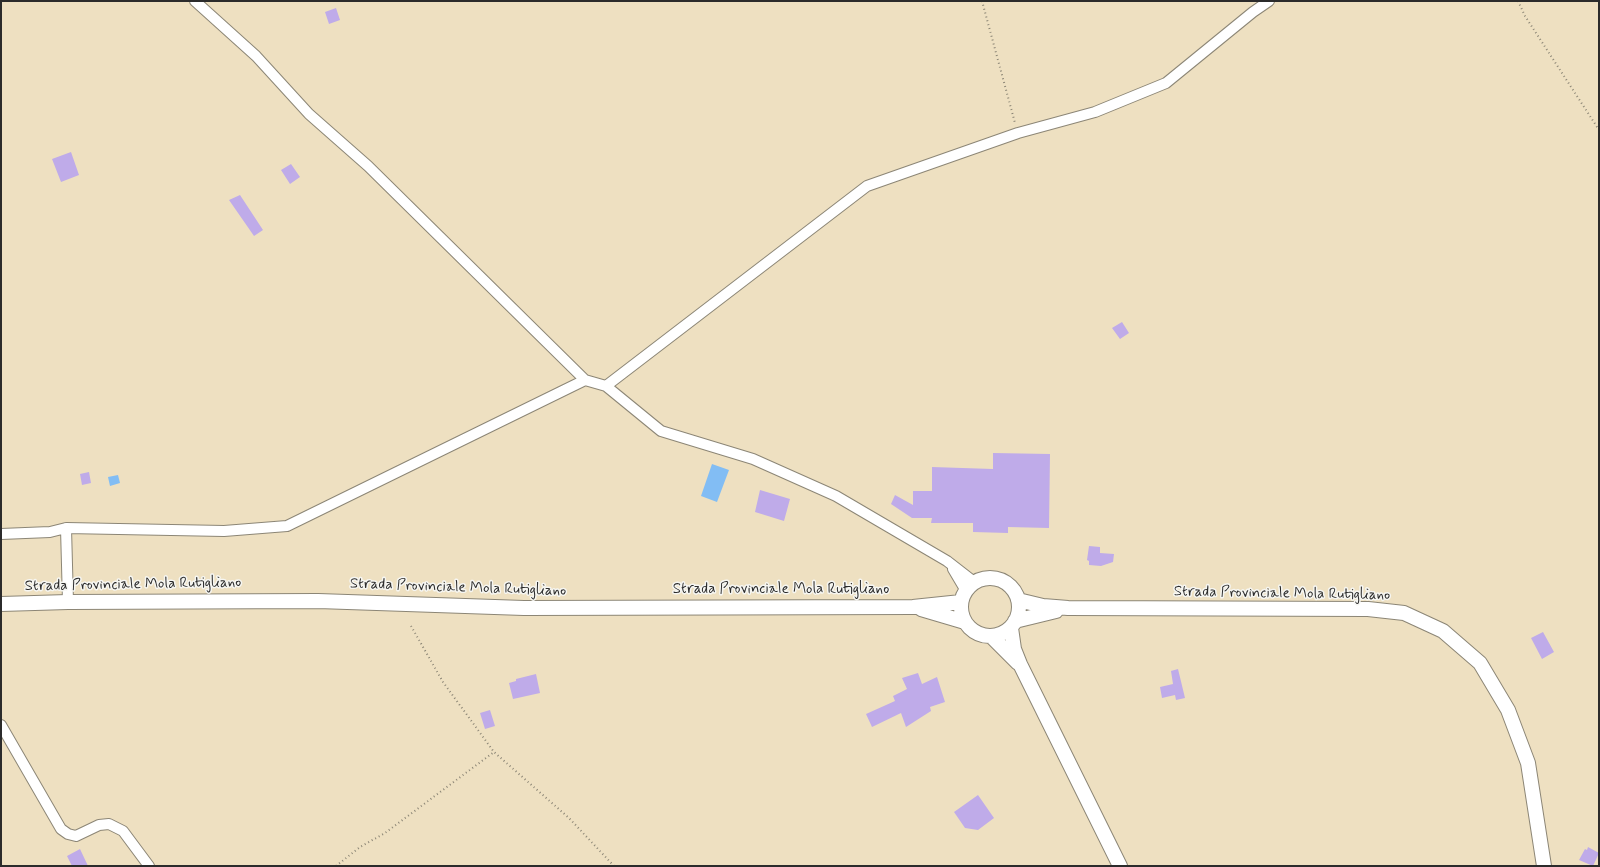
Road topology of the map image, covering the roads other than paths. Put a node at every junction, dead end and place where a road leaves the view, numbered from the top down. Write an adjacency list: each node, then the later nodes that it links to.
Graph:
1 (195, 1): 3 (street)
2 (1269, 1): 4 (street)
3 (585, 380): 4 (street); 5 (street)
4 (606, 386): 7 (street)
5 (66, 528): 6 (street); 9 (street)
6 (1, 534)
7 (967, 592): 8 (main road); 11 (main road, Strada Provinciale Mola Rutigliano); 13 (main road)
8 (1018, 600): 12 (main road, Strada Provinciale Mola Rutigliano); 14 (main road)
9 (68, 602): 10 (main road, Strada Provinciale Mola Rutigliano); 11 (main road, Strada Provinciale Mola Rutigliano)
10 (1, 604)
11 (913, 607): 13 (main road, Strada Provinciale Mola Rutigliano)
12 (1068, 608): 14 (main road, Strada Provinciale Mola Rutigliano); 20 (main road, Strada Provinciale Mola Rutigliano)
13 (965, 622): 15 (main road)
14 (1013, 624): 15 (main road); 16 (main road)
15 (991, 636): 16 (main road)
16 (1020, 664): 19 (main road)
17 (1, 725): 18 (street)
18 (149, 866)
19 (1120, 866)
20 (1544, 866)

